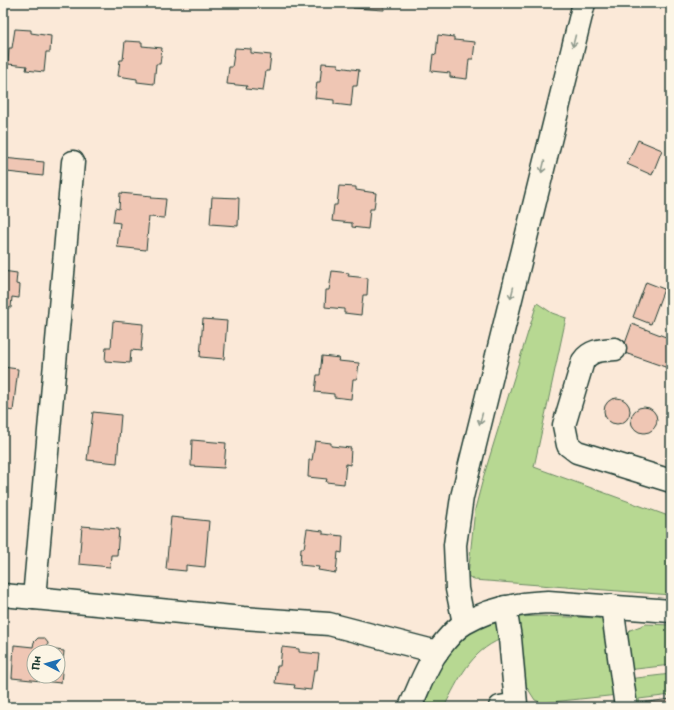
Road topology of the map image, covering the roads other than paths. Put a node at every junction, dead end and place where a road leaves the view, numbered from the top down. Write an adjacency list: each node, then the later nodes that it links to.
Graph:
1 (584, 3): 10 (street, one-way to 10)
2 (72, 162): 6 (street)
3 (615, 349): 4 (street)
4 (671, 481)
5 (3, 595): 6 (street)
6 (34, 598): 11 (street)
7 (612, 606): 8 (street); 9 (street); 14 (street)
8 (505, 607): 10 (street); 13 (street)
9 (671, 611)
10 (464, 623): 11 (street)
11 (437, 652): 12 (street)
12 (410, 707)
13 (500, 707)
14 (626, 707)

